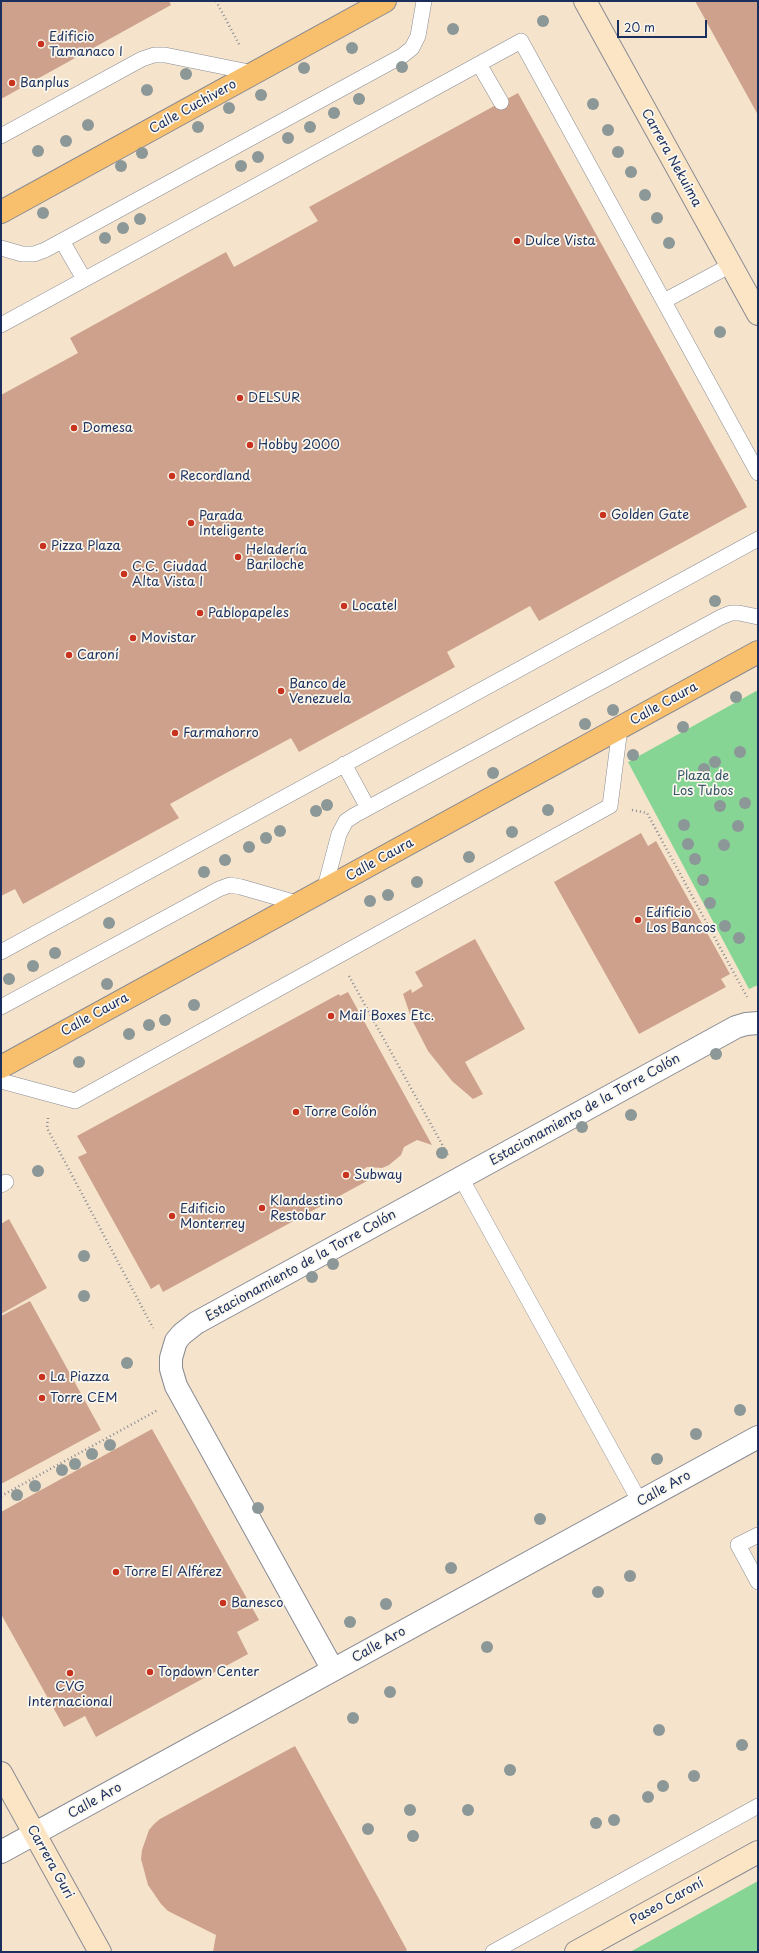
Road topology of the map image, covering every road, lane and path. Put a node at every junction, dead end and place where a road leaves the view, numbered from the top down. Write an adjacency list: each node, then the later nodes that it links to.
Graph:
1 (216, 1): 6 (path)
2 (385, 1): 6 (main road, Calle Cuchivero)
3 (424, 1): 10 (lane)
4 (585, 1): 12 (street, Carrera Nekuima)
5 (480, 64): 7 (lane); 13 (lane); 14 (lane)
6 (254, 73): 8 (lane); 9 (main road, Calle Cuchivero)
7 (501, 102)
8 (1, 136)
9 (1, 212)
10 (62, 240): 11 (lane); 13 (lane)
11 (1, 248)
12 (731, 265): 14 (lane); 15 (street, Carrera Nekuima)
13 (84, 279): 16 (lane)
14 (664, 302): 17 (lane)
15 (758, 314)
16 (1, 325)
17 (758, 473)
18 (758, 539): 22 (lane)
19 (758, 617): 24 (lane)
20 (758, 652): 21 (main road, Calle Caura)
21 (620, 728): 23 (lane); 25 (main road, Calle Caura)
22 (344, 764): 24 (lane); 27 (lane)
23 (610, 806): 28 (lane); 30 (path)
24 (368, 808): 25 (lane)
25 (324, 891): 26 (main road, Calle Caura)
26 (300, 904): 29 (lane); 31 (main road, Calle Caura)
27 (1, 952)
28 (338, 956): 33 (lane); 34 (path)
29 (1, 1007)
30 (752, 1023): 34 (street, Estacionamiento de la Torre Colón)
31 (1, 1067)
32 (1, 1081): 33 (lane)
33 (53, 1095): 35 (path)
34 (461, 1178): 35 (street, Estacionamiento de la Torre Colón); 39 (lane)
35 (176, 1341): 36 (street)
36 (182, 1397): 38 (path); 42 (street)
37 (758, 1437): 39 (street, Calle Aro)
38 (1, 1496)
39 (640, 1502): 42 (street, Calle Aro)
40 (758, 1535): 41 (lane)
41 (758, 1582)
42 (333, 1670): 45 (street, Calle Aro)
43 (1, 1773): 45 (street, Carrera Guri)
44 (758, 1806): 49 (lane)
45 (35, 1834): 46 (street, Calle Aro); 48 (street, Carrera Guri)
46 (1, 1852)
47 (758, 1852): 50 (street, Paseo Caroní)
48 (100, 1952)
49 (493, 1952)
50 (576, 1952)

